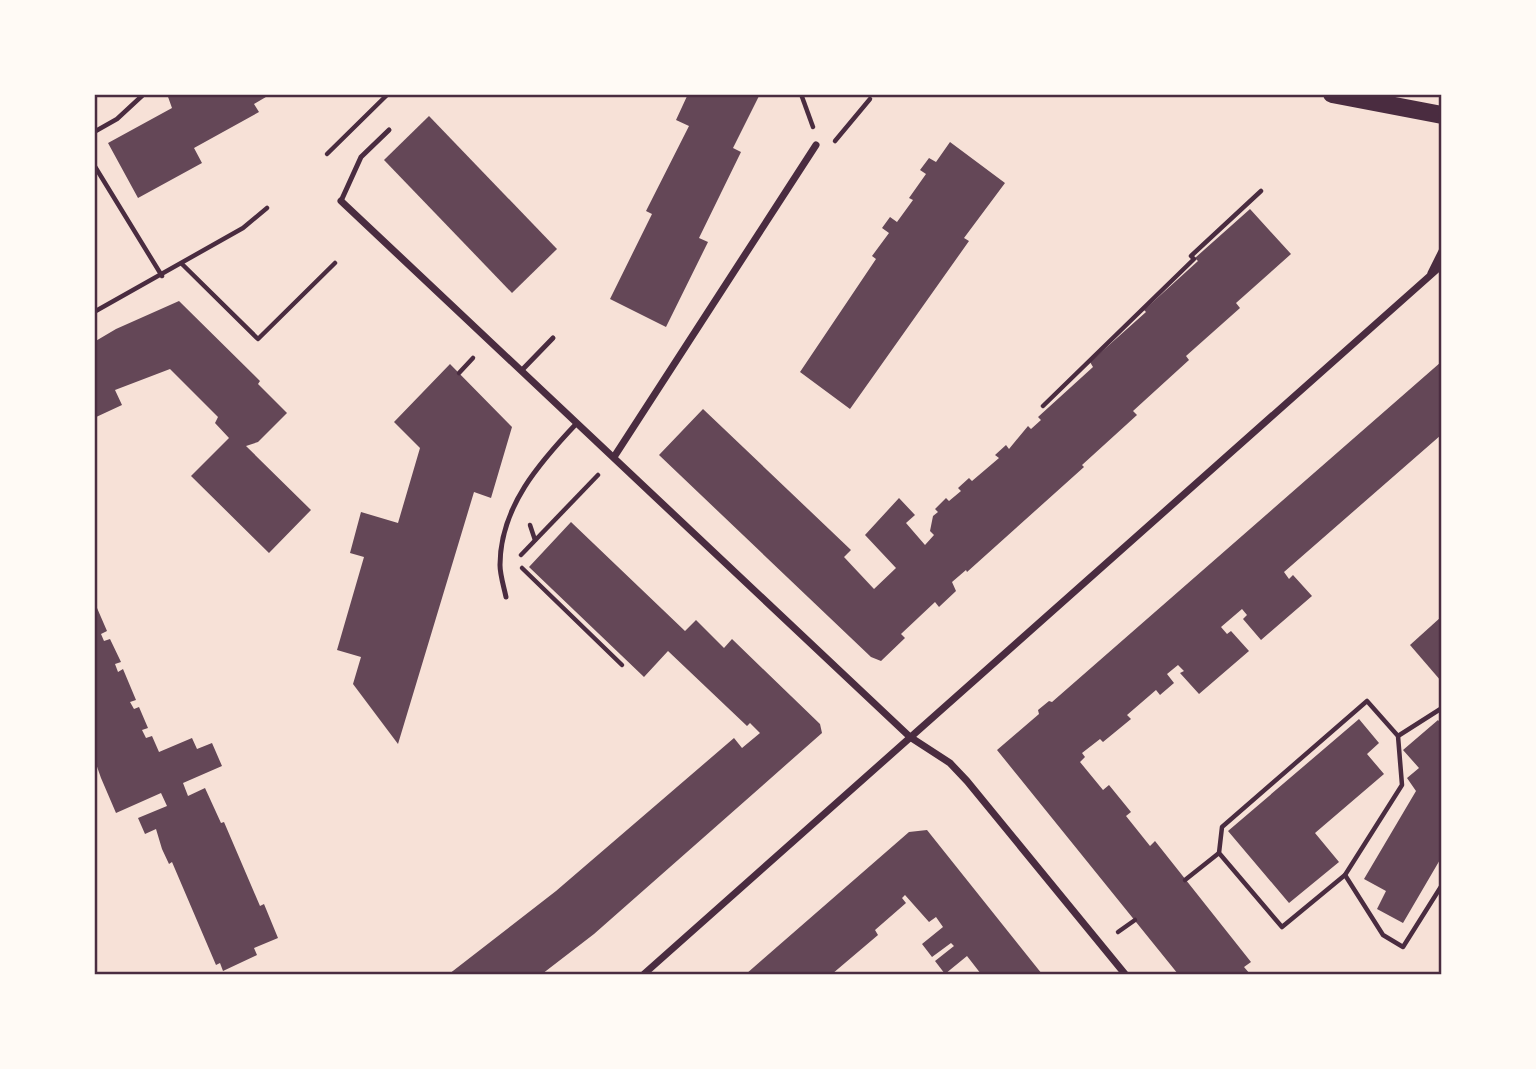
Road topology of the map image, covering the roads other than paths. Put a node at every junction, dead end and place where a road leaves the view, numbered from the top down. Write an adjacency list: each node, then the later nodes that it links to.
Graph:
1 (1332, 94): 2 (main road)
2 (1439, 119)
3 (388, 130): 5 (lane)
4 (816, 145): 12 (street)
5 (341, 201): 10 (street)
6 (1441, 251): 8 (street)
7 (1441, 265): 8 (street)
8 (1429, 276): 14 (street)
9 (552, 338): 10 (lane)
10 (522, 370): 11 (street)
11 (577, 423): 12 (street); 13 (lane)
12 (614, 457): 14 (street)
13 (506, 597)
14 (910, 737): 15 (street); 16 (street)
15 (644, 975)
16 (1125, 975)

